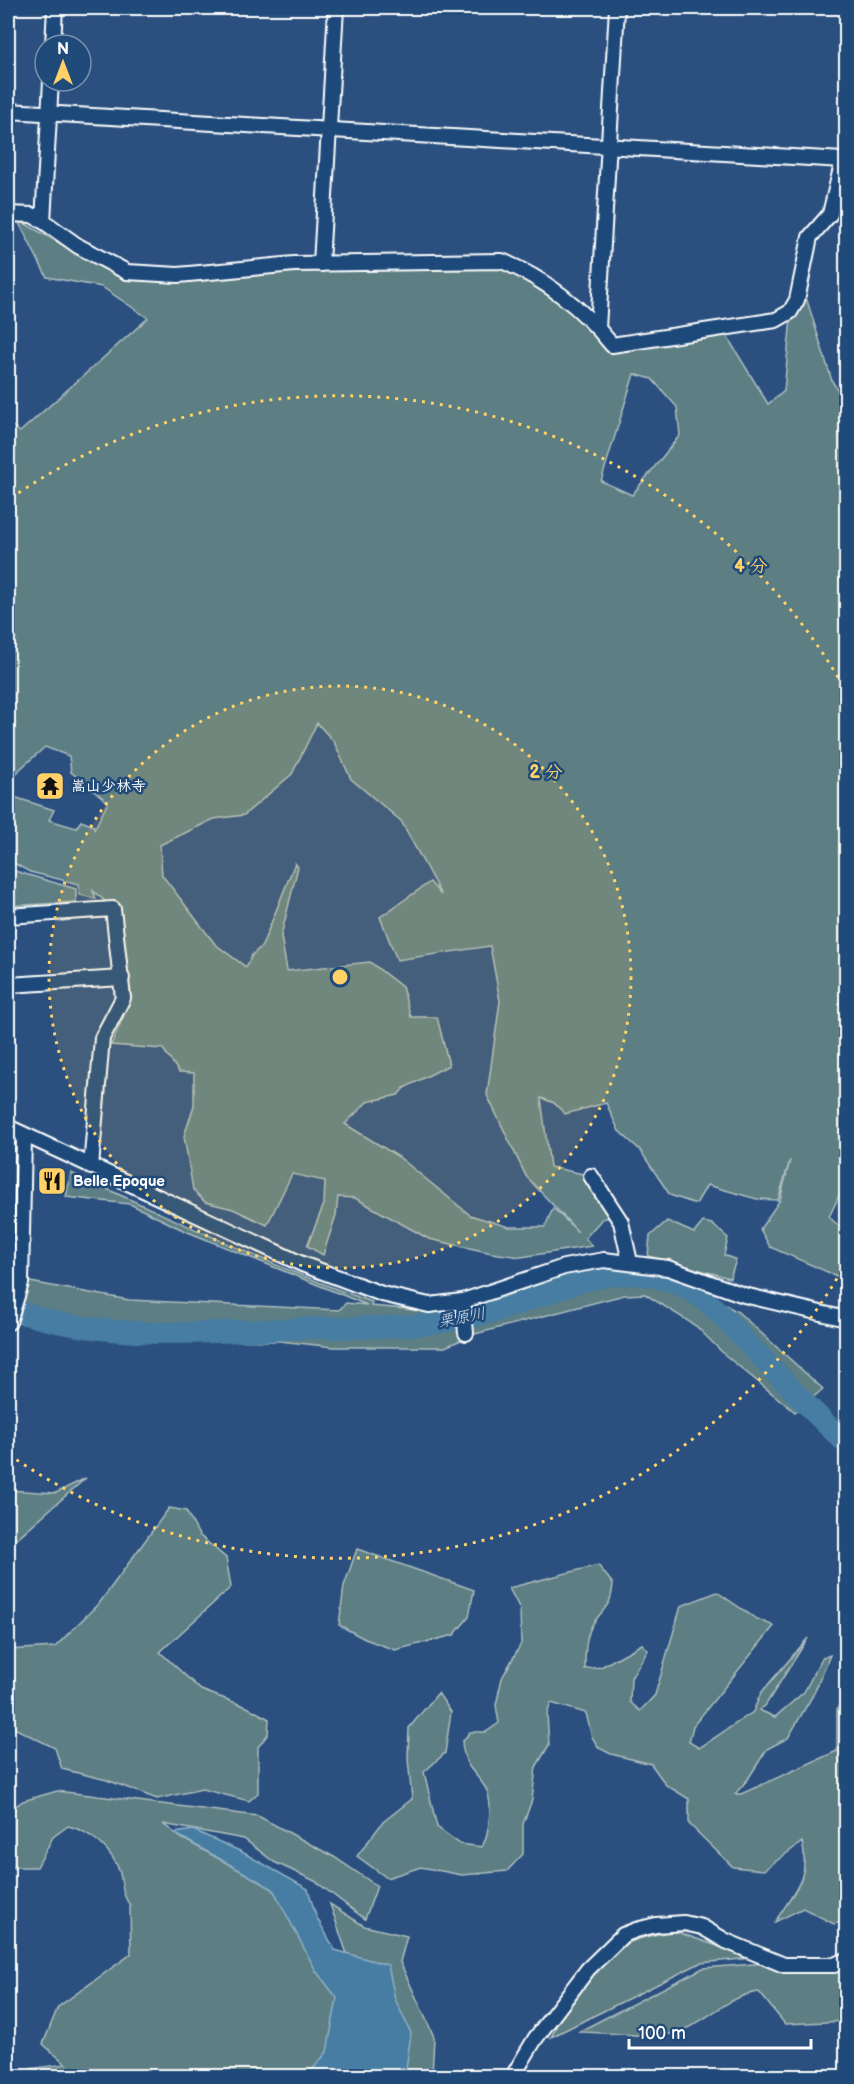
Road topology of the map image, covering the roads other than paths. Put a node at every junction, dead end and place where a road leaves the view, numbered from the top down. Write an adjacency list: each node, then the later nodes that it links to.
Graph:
1 (55, 8): 4 (street)
2 (336, 8): 8 (street)
3 (617, 8): 9 (street)
4 (54, 33)
5 (50, 93): 7 (street)
6 (8, 111): 7 (street)
7 (49, 118): 8 (street); 12 (street)
8 (329, 133): 9 (street); 13 (street)
9 (609, 152): 10 (street); 14 (street)
10 (845, 160): 14 (street)
11 (8, 214): 12 (street)
12 (43, 221): 13 (street)
13 (321, 264): 14 (street)
14 (598, 328)
15 (8, 916): 16 (street)
16 (122, 978): 17 (street); 20 (street)
17 (8, 985)
18 (8, 1127): 19 (street)
19 (24, 1136): 20 (street); 25 (street)
20 (91, 1167): 23 (street)
21 (591, 1176): 22 (street)
22 (630, 1262): 23 (street); 24 (street)
23 (463, 1306): 26 (street)
24 (846, 1319)
25 (9, 1322)
26 (466, 1333)
27 (846, 1960): 28 (street)
28 (513, 2076)

